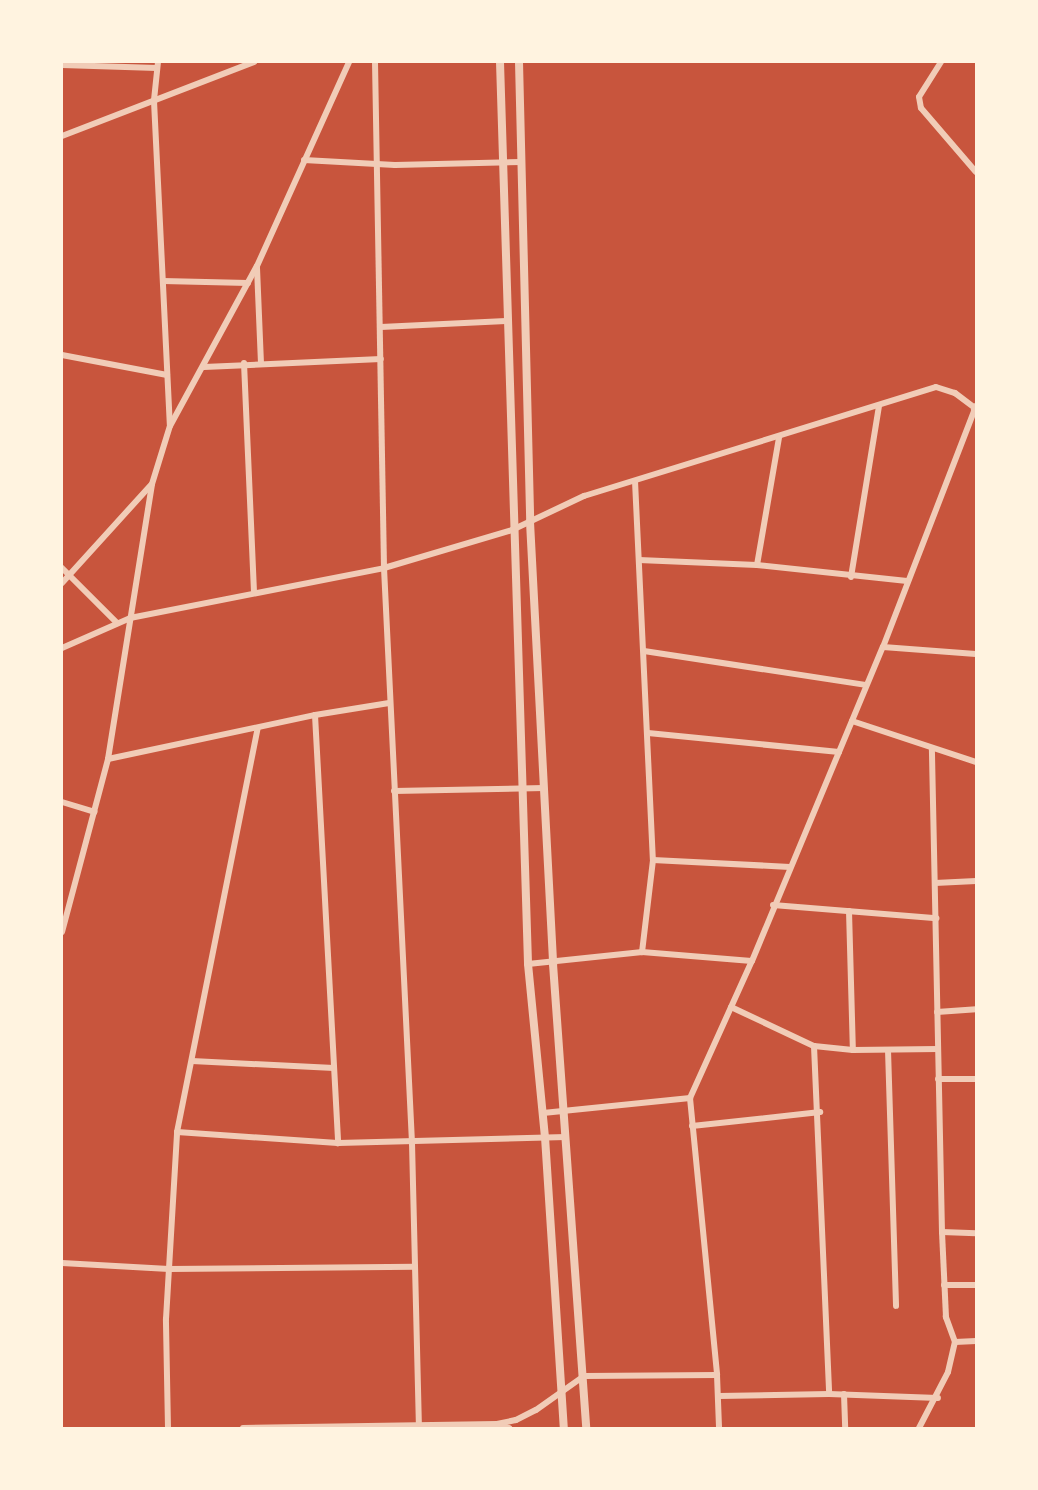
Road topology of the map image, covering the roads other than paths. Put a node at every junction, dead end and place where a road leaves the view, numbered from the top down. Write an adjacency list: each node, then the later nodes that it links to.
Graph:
1 (254, 62): 7 (street)
2 (349, 62): 12 (street)
3 (375, 62): 15 (street)
4 (500, 62): 13 (street)
5 (519, 62): 14 (street)
6 (941, 62): 16 (street)
7 (243, 63): 10 (street)
8 (62, 65): 9 (street)
9 (158, 65): 10 (street)
10 (154, 101): 11 (street); 18 (street)
11 (62, 136)
12 (304, 160): 15 (street); 17 (street)
13 (502, 162): 14 (street); 15 (street); 20 (street)
14 (521, 162): 34 (street)
15 (374, 163): 21 (street)
16 (976, 172)
17 (257, 266): 19 (street); 25 (street)
18 (163, 281): 19 (street); 27 (street)
19 (248, 283): 26 (street)
20 (506, 321): 21 (street); 35 (street)
21 (381, 327): 23 (street)
22 (62, 355): 27 (street)
23 (381, 360): 25 (street); 39 (street)
24 (244, 363): 25 (street); 26 (street); 44 (street)
25 (261, 363)
26 (204, 367): 30 (street)
27 (167, 375): 30 (street)
28 (879, 406): 29 (street); 31 (street); 41 (street)
29 (976, 408): 42 (street)
30 (170, 426): 33 (street)
31 (779, 436): 32 (street); 37 (street)
32 (636, 481): 34 (street); 36 (street)
33 (152, 484): 40 (street); 45 (street)
34 (530, 522): 35 (street); 62 (street)
35 (512, 530): 39 (street); 61 (street)
36 (639, 560): 37 (street); 49 (street)
37 (758, 565): 41 (street)
38 (62, 568): 40 (street)
39 (384, 568): 44 (street); 52 (street)
40 (69, 575): 43 (street); 46 (street)
41 (851, 577): 42 (street)
42 (907, 581): 47 (street)
43 (62, 583)
44 (254, 591): 45 (street)
45 (130, 618): 46 (street); 59 (street)
46 (117, 623): 48 (street)
47 (883, 647): 50 (street); 51 (street)
48 (62, 648)
49 (644, 651): 51 (street); 56 (street)
50 (976, 654)
51 (865, 685): 54 (street)
52 (389, 703): 53 (street); 63 (street)
53 (315, 715): 55 (street); 86 (street)
54 (852, 721): 57 (street); 58 (street)
55 (258, 728): 59 (street); 85 (street)
56 (648, 733): 58 (street); 66 (street)
57 (932, 749): 60 (street); 69 (street)
58 (839, 752): 67 (street)
59 (108, 759): 65 (street)
60 (976, 762)
61 (523, 788): 62 (street); 63 (street); 76 (street)
62 (544, 788): 77 (street)
63 (394, 791): 98 (street)
64 (62, 802): 65 (street)
65 (95, 812): 73 (street)
66 (653, 860): 67 (street); 74 (street)
67 (790, 867): 70 (street)
68 (976, 881): 69 (street)
69 (935, 883): 72 (street)
70 (773, 905): 71 (street); 75 (street)
71 (849, 911): 72 (street); 83 (street)
72 (936, 918): 80 (street)
73 (62, 932)
74 (642, 952): 75 (street); 77 (street)
75 (752, 961): 78 (street)
76 (528, 964): 77 (street); 92 (street)
77 (553, 964): 90 (street)
78 (731, 1007): 81 (street); 89 (street)
79 (976, 1009): 80 (street)
80 (938, 1012): 82 (street)
81 (814, 1046): 83 (street); 91 (street)
82 (938, 1049): 84 (street); 87 (street)
83 (853, 1050): 84 (street)
84 (888, 1050): 106 (street)
85 (192, 1060): 86 (street); 94 (street)
86 (334, 1068): 97 (street)
87 (938, 1079): 88 (street); 99 (street)
88 (976, 1079)
89 (690, 1098): 90 (street); 93 (street)
90 (564, 1111): 92 (street); 96 (street)
91 (820, 1112): 93 (street); 112 (street)
92 (543, 1113): 95 (street)
93 (692, 1126): 109 (street)
94 (177, 1132): 97 (street); 103 (street)
95 (545, 1137): 96 (street); 98 (street); 111 (street)
96 (566, 1137): 110 (street)
97 (338, 1143): 98 (street)
98 (412, 1143): 102 (street)
99 (942, 1232): 100 (street); 105 (street)
100 (976, 1233)
101 (62, 1263): 103 (street)
102 (415, 1268): 103 (street); 117 (street)
103 (170, 1269): 118 (street)
104 (976, 1284): 105 (street)
105 (944, 1285): 108 (street)
106 (897, 1306)
107 (976, 1341): 108 (street)
108 (954, 1342): 115 (street)
109 (717, 1375): 110 (street); 114 (street)
110 (584, 1376): 111 (street); 122 (street)
111 (563, 1390): 116 (street); 121 (street)
112 (829, 1394): 113 (street); 114 (street)
113 (844, 1394): 115 (street); 124 (street)
114 (719, 1396): 123 (street)
115 (938, 1398): 125 (street)
116 (497, 1424): 117 (street); 120 (street)
117 (419, 1426): 119 (street)
118 (168, 1428)
119 (243, 1428)
120 (509, 1428)
121 (564, 1428)
122 (586, 1428)
123 (719, 1428)
124 (844, 1428)
125 (919, 1428)

